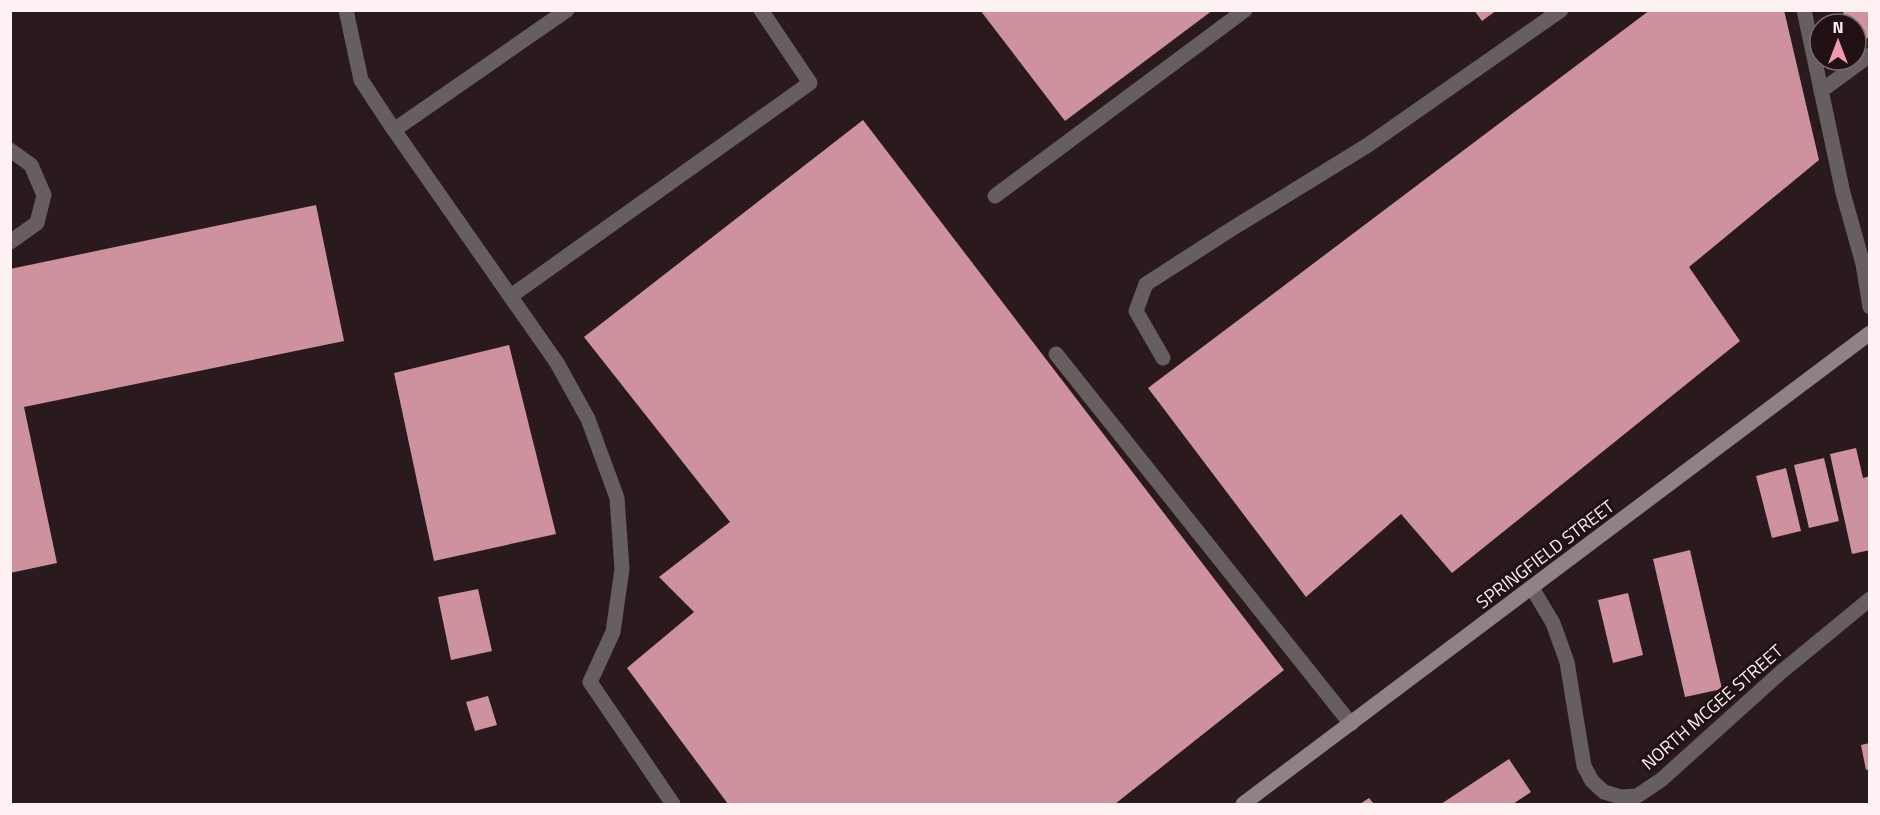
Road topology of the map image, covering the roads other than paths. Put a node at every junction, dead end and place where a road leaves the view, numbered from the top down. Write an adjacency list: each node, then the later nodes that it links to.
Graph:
1 (346, 10): 9 (street)
2 (567, 10): 9 (street)
3 (761, 10): 13 (street)
4 (1245, 10): 11 (street)
5 (1561, 10): 17 (street)
6 (1804, 10): 8 (street)
7 (1869, 55): 8 (street)
8 (1821, 91): 14 (street)
9 (394, 130): 13 (street)
10 (10, 150): 12 (street)
11 (995, 196)
12 (10, 242)
13 (511, 296): 21 (street)
14 (1869, 307)
15 (1869, 333): 18 (main road, SPRINGFIELD STREET)
16 (1056, 354): 20 (street)
17 (1163, 358)
18 (1532, 588): 19 (street, NORTH MCGEE STREET); 20 (main road, SPRINGFIELD STREET)
19 (1869, 599)
20 (1351, 724): 22 (main road, SPRINGFIELD STREET)
21 (673, 804)
22 (1244, 804)

